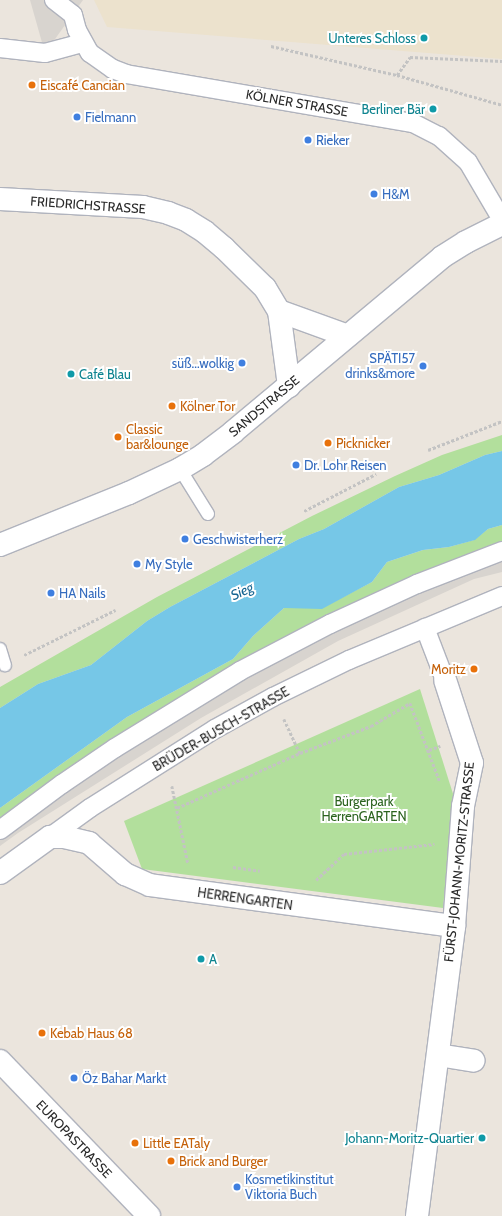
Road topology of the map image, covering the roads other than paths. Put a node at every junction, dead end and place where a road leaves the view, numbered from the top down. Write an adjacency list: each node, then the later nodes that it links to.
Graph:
1 (54, 0): 2 (street, KÖLNER STRASSE)
2 (83, 43): 3 (street); 5 (street, KÖLNER STRASSE)
3 (0, 48)
4 (0, 199): 7 (street, FRIEDRICHSTRASSE)
5 (502, 220)
6 (502, 224): 8 (street, SANDSTRASSE)
7 (279, 311): 8 (street); 9 (street, FRIEDRICHSTRASSE)
8 (348, 336): 9 (street, SANDSTRASSE)
9 (289, 386): 10 (street, SANDSTRASSE)
10 (180, 469): 11 (lane); 12 (street, SANDSTRASSE)
11 (208, 514)
12 (0, 545)
13 (502, 551): 19 (street)
14 (502, 596): 15 (street, BRÜDER-BUSCH-STRASSE)
15 (430, 622): 18 (street, FÜRST-JOHANN-MORITZ-STRASSE); 20 (street, BRÜDER-BUSCH-STRASSE)
16 (0, 650): 17 (lane)
17 (5, 665)
18 (445, 680): 22 (street, FÜRST-JOHANN-MORITZ-STRASSE)
19 (0, 830)
20 (50, 837): 21 (street, BRÜDER-BUSCH-STRASSE); 22 (street, HERRENGARTEN)
21 (0, 873)
22 (454, 926): 23 (street, FÜRST-JOHANN-MORITZ-STRASSE)
23 (438, 1055): 25 (street); 27 (street, FÜRST-JOHANN-MORITZ-STRASSE)
24 (0, 1061): 26 (street, EUROPASTRASSE)
25 (474, 1061)
26 (149, 1216)
27 (418, 1216)

